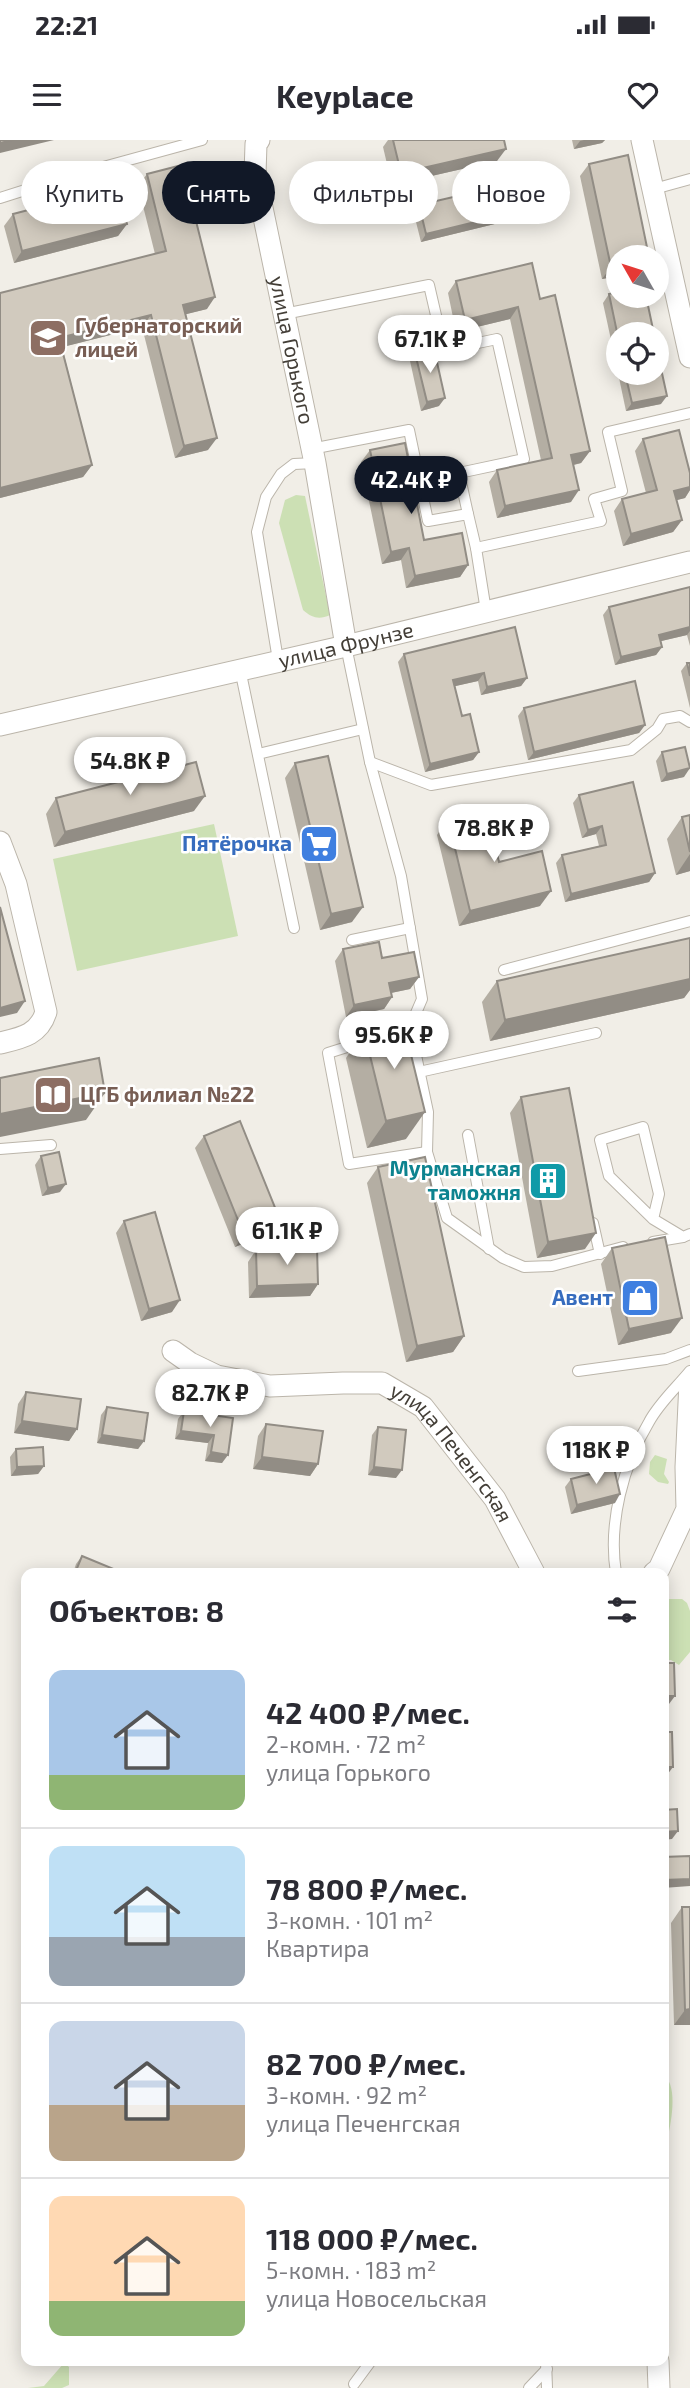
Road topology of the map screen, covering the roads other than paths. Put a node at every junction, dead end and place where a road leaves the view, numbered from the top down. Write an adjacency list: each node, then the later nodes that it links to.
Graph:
1 (202, 140): 6 (lane)
2 (259, 140): 7 (street, улица Горького)
3 (642, 140): 5 (street)
4 (690, 180): 5 (lane)
5 (654, 190): 8 (street)
6 (0, 198)
7 (284, 314): 10 (street, улица Горького); 11 (lane)
8 (690, 357)
9 (690, 413): 12 (lane)
10 (313, 456): 11 (lane); 15 (street, улица Горького); 16 (lane)
11 (468, 514): 12 (lane)
12 (475, 548): 14 (lane)
13 (690, 562): 14 (street, улица Фрунзе)
14 (486, 611): 15 (street, улица Фрунзе)
15 (346, 646): 16 (street, улица Фрунзе); 20 (lane)
16 (278, 660): 17 (street, улица Фрунзе)
17 (240, 669): 19 (street, улица Фрунзе); 21 (lane)
18 (690, 722): 22 (lane)
19 (0, 725)
20 (363, 729): 21 (lane); 22 (lane)
21 (258, 754): 25 (lane)
22 (370, 762): 26 (lane)
23 (0, 842): 33 (street)
24 (690, 921): 28 (lane)
25 (294, 928)
26 (410, 928): 27 (lane); 29 (lane)
27 (352, 940)
28 (505, 970)
29 (410, 1027): 30 (lane); 34 (lane)
30 (398, 1030)
31 (596, 1033): 34 (lane)
32 (375, 1038): 38 (lane)
33 (0, 1043)
34 (419, 1072): 38 (lane)
35 (468, 1135): 44 (lane)
36 (51, 1145): 37 (lane)
37 (0, 1149)
38 (427, 1152): 44 (lane)
39 (591, 1214): 45 (lane)
40 (653, 1219): 40 (lane); 41 (lane)
41 (686, 1235): 42 (lane)
42 (643, 1243)
43 (629, 1245): 45 (lane)
44 (489, 1249): 45 (lane)
45 (600, 1254)
46 (690, 1350): 48 (lane)
47 (173, 1351): 51 (street, улица Печенгская)
48 (578, 1371)
49 (690, 1371): 52 (lane)
50 (690, 1382): 53 (street)
51 (531, 1568)
52 (616, 1568)
53 (659, 1568)
54 (367, 2366): 58 (lane)
55 (546, 2366): 59 (lane)
56 (547, 2366): 60 (lane)
57 (658, 2366): 61 (street)
58 (354, 2384)
59 (529, 2388)
60 (547, 2388)
61 (659, 2388)

